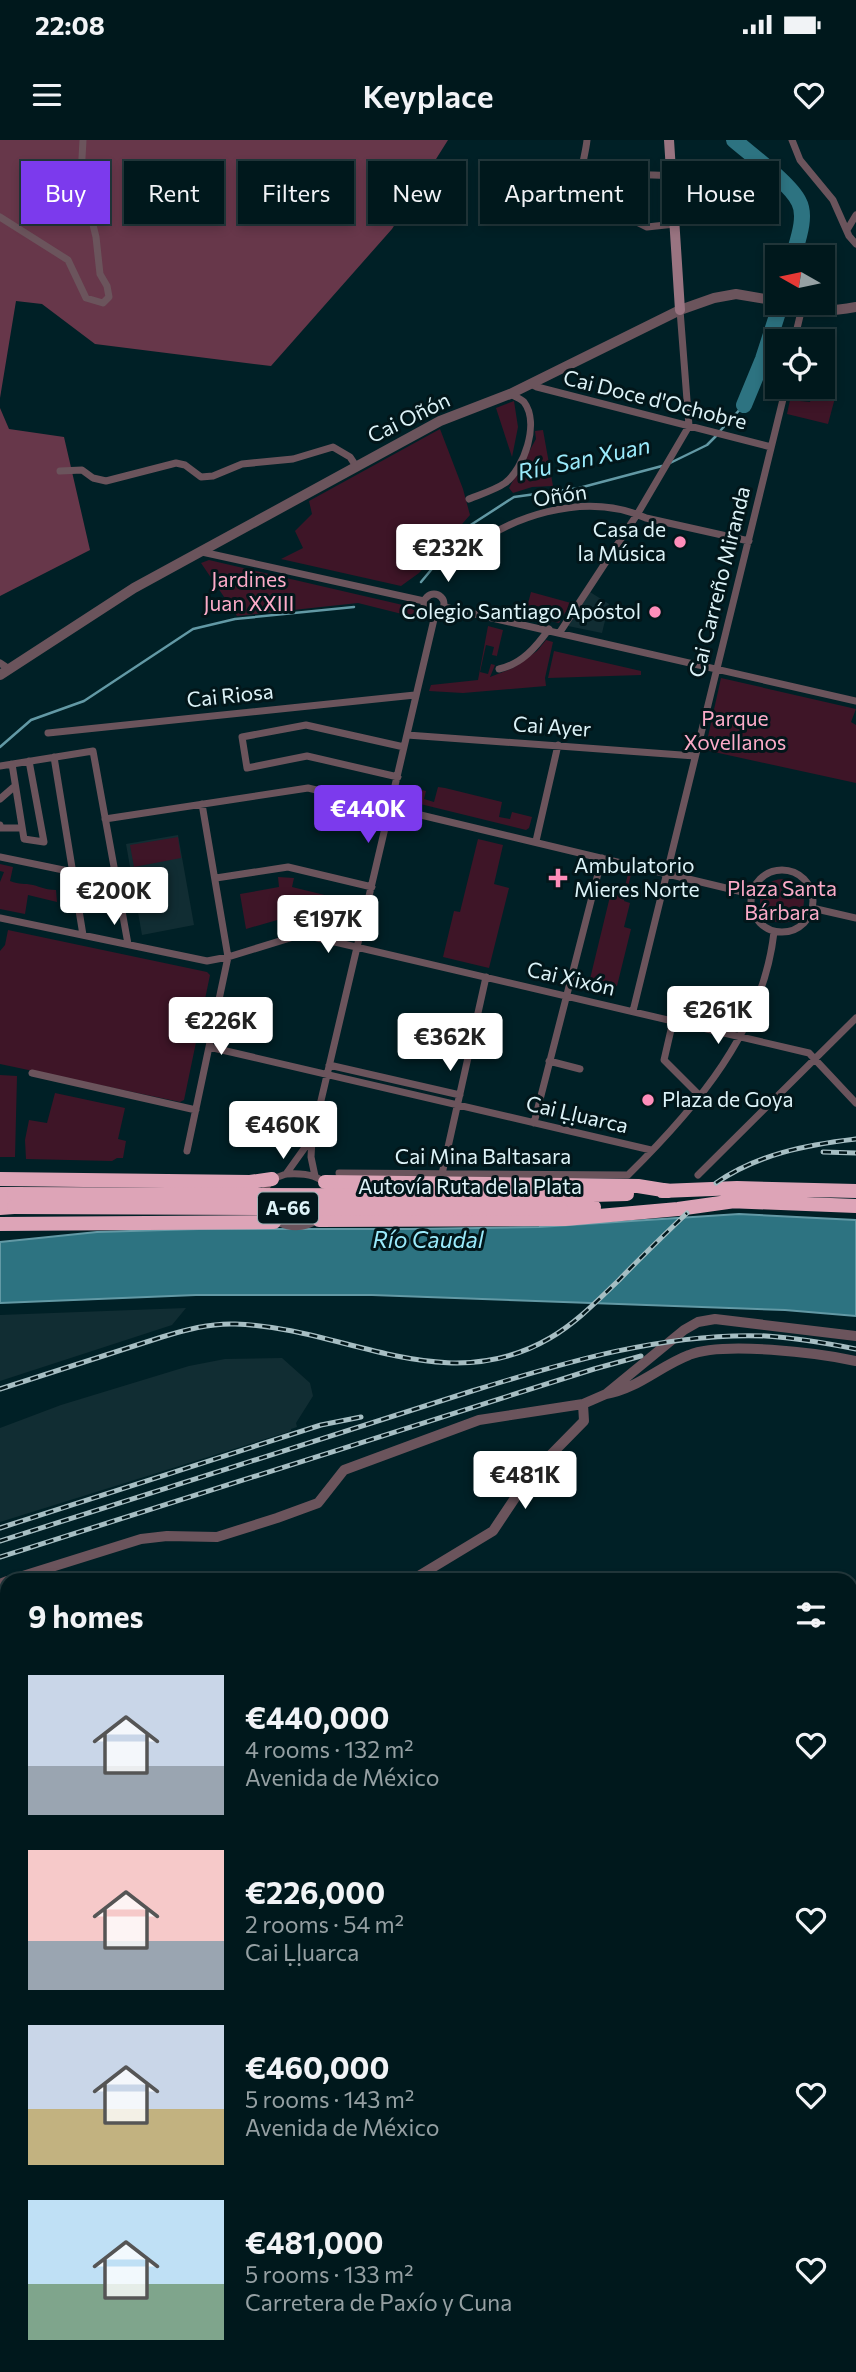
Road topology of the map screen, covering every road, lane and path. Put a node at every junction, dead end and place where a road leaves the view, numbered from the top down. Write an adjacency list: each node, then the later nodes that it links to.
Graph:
1 (83, 140): 7 (street)
2 (587, 140): 5 (street)
3 (669, 140): 6 (main road)
4 (792, 140): 11 (street)
5 (583, 161)
6 (671, 161)
7 (0, 217)
8 (855, 220): 11 (street)
9 (641, 224): 10 (street)
10 (675, 224): 15 (main road)
11 (848, 230): 12 (street)
12 (856, 244)
13 (765, 299): 15 (street, Cai Oñón)
14 (856, 307): 16 (street, Cai Oñón)
15 (680, 310): 17 (street, Cai Oñón); 20 (street)
16 (835, 311)
17 (531, 384): 18 (street, Cai Oñón); 20 (street, Cai Doce d'Ochobre)
18 (510, 394): 22 (street, Cai Oñón); 24 (street)
19 (781, 399): 21 (street, Cai Carreño Miranda)
20 (689, 426): 21 (street, Cai Doce d'Ochobre); 25 (street)
21 (771, 447): 26 (street, Cai Carreño Miranda)
22 (356, 466): 23 (street); 27 (street, Cai Oñón)
23 (60, 471)
24 (470, 499)
25 (638, 513): 26 (street, Oñón); 28 (street, Oñón); 33 (street)
26 (749, 541): 34 (street, Cai Carreño Miranda)
27 (202, 552): 29 (street); 35 (street, Cai Oñón)
28 (457, 559)
29 (424, 601): 30 (street); 31 (street)
30 (444, 607): 31 (street); 32 (street)
31 (435, 615): 37 (street)
32 (549, 629): 33 (street); 36 (street)
33 (560, 632): 34 (street)
34 (717, 668): 38 (street); 43 (street, Cai Carreño Miranda)
35 (3, 669)
36 (499, 669)
37 (415, 695): 39 (street, Cai Riosa); 40 (street)
38 (856, 701)
39 (48, 733)
40 (407, 735): 41 (street, Cai Ayer); 42 (street)
41 (558, 745): 43 (street, Cai Ayer); 56 (street)
42 (404, 747): 48 (street); 48 (street)
43 (695, 756): 60 (street, Cai Carreño Miranda)
44 (54, 757): 45 (street); 53 (street); 59 (street)
45 (31, 761): 46 (street); 55 (street)
46 (12, 764): 47 (street); 49 (street)
47 (0, 766)
48 (398, 777): 52 (street)
49 (15, 786): 50 (street); 55 (street)
50 (0, 799)
51 (202, 804): 52 (street); 53 (street); 61 (street)
52 (390, 809): 56 (street); 62 (street)
53 (106, 819): 72 (street)
54 (0, 824): 55 (street)
55 (22, 828)
56 (536, 841): 58 (street)
57 (0, 857): 59 (street)
58 (602, 858): 60 (street); 76 (street)
59 (73, 872): 69 (street)
60 (667, 873): 63 (street); 77 (street, Cai Carreño Miranda)
61 (216, 878): 62 (street); 74 (street)
62 (372, 887): 67 (street)
63 (751, 894): 64 (street); 68 (street)
64 (813, 908): 66 (street); 68 (street)
65 (0, 918): 69 (street)
66 (856, 918)
67 (362, 926): 70 (street); 71 (street)
68 (774, 932): 80 (street)
69 (83, 935): 72 (street)
70 (305, 935): 71 (street); 73 (street, Cai Xixón); 74 (street)
71 (360, 937): 73 (street)
72 (128, 944): 74 (street)
73 (357, 948): 75 (street, Cai Xixón); 84 (street)
74 (228, 957): 81 (street)
75 (486, 977): 76 (street, Cai Xixón); 88 (street)
76 (566, 996): 77 (street, Cai Xixón); 83 (street)
77 (633, 1011): 79 (street, Cai Xixón)
78 (856, 1018): 82 (street)
79 (673, 1021): 80 (street, Cai Xixón); 89 (street)
80 (741, 1037): 82 (street, Cai Xixón); 89 (street)
81 (209, 1047): 87 (street, Cai Ḷḷuarca); 92 (street)
82 (815, 1059): 90 (street); 99 (street)
83 (549, 1061): 85 (street); 93 (street)
84 (329, 1065): 87 (street); 88 (street)
85 (580, 1069)
86 (32, 1073): 92 (street)
87 (327, 1076): 91 (street, Cai Ḷḷuarca); 94 (street)
88 (460, 1095): 91 (street)
89 (699, 1096): 95 (street)
90 (856, 1103)
91 (457, 1106): 93 (street, Cai Ḷḷuarca); 98 (street)
92 (196, 1110): 96 (street)
93 (534, 1123): 95 (street, Cai Ḷḷuarca)
94 (312, 1139): 100 (street); 102 (street)
95 (651, 1150): 98 (street, Cai Mina Baltasara)
96 (187, 1151)
97 (339, 1173): 98 (street, Cai Mina Baltasara)
98 (442, 1174)
99 (698, 1175)
100 (279, 1177): 101 (highway); 102 (street); 110 (street)
101 (0, 1179)
102 (320, 1179): 103 (highway); 109 (street)
103 (669, 1191): 104 (highway, Autovía Ruta de la Plata / A-66); 107 (highway, Autovía Ruta de la Plata / A-66)
104 (856, 1191)
105 (735, 1201): 107 (highway, Autovía Ruta de la Plata / A-66); 108 (highway, Autovía Ruta de la Plata / A-66); 109 (highway)
106 (6, 1202): 107 (highway, Autovía Ruta de la Plata / A-66, bridge)
107 (559, 1203)
108 (856, 1206)
109 (319, 1220): 110 (street)
110 (274, 1222): 111 (highway, A-66)
111 (0, 1224)
112 (856, 1336): 114 (street)
113 (856, 1361): 114 (street)
114 (606, 1394): 115 (street)
115 (583, 1404): 116 (street); 117 (street)
116 (34, 1573)
117 (424, 1573)

